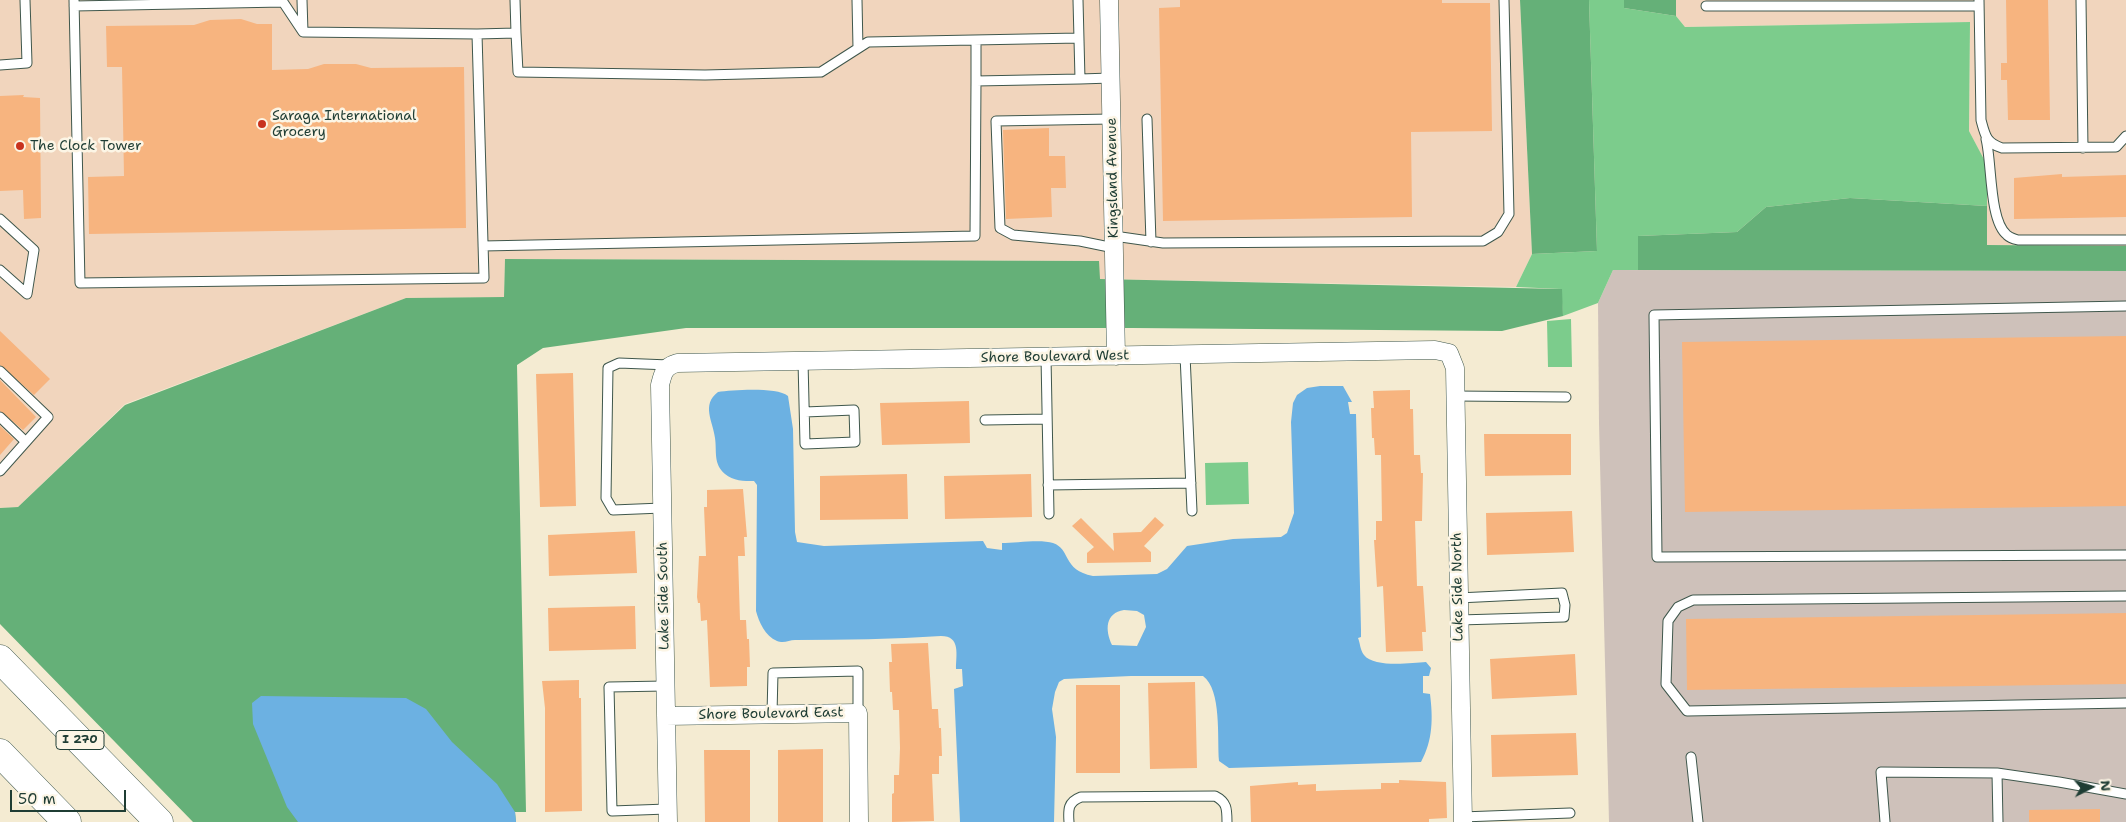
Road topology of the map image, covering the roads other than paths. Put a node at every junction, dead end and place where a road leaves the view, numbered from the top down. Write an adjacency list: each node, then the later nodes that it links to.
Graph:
1 (25, 0): 18 (lane)
2 (302, 0): 12 (lane)
3 (515, 0): 13 (lane)
4 (857, 0): 17 (lane)
5 (1078, 0): 15 (lane)
6 (1110, 0): 19 (street, Kingsland Avenue)
7 (1504, 0): 30 (lane)
8 (2080, 0): 26 (lane)
9 (74, 3): 12 (lane); 31 (lane)
10 (1979, 3): 11 (lane); 25 (lane)
11 (1706, 6)
12 (303, 32): 14 (lane)
13 (516, 33): 14 (lane); 17 (lane)
14 (477, 34): 31 (lane)
15 (1079, 38): 16 (lane); 20 (lane)
16 (976, 40): 17 (lane); 21 (lane)
17 (858, 48)
18 (0, 65)
19 (1111, 78): 20 (lane); 22 (street, Kingsland Avenue)
20 (1080, 79): 21 (lane)
21 (976, 81): 31 (lane)
22 (1112, 119): 29 (street, Kingsland Avenue); 29 (lane)
23 (1147, 119): 30 (lane)
24 (2126, 136): 26 (lane)
25 (1986, 138): 26 (lane); 28 (lane)
26 (2083, 148)
27 (0, 219): 32 (lane)
28 (2126, 240)
29 (1114, 242): 30 (lane); 36 (street, Kingsland Avenue)
30 (1151, 242)
31 (483, 246)
32 (0, 270)
33 (2126, 306): 54 (lane)
34 (1449, 353): 35 (street, Shore Boulevard West); 41 (street, Lake Side North)
35 (1185, 355): 36 (street, Shore Boulevard West); 49 (lane)
36 (1116, 356): 37 (street, Shore Boulevard West)
37 (1046, 357): 38 (street, Shore Boulevard West); 45 (lane)
38 (804, 361): 39 (street, Shore Boulevard West); 43 (lane)
39 (667, 368): 51 (street, Lake Side South); 51 (lane)
40 (0, 371): 47 (lane)
41 (1455, 396): 42 (lane); 56 (street, Lake Side North)
42 (1566, 397)
43 (805, 412): 43 (lane)
44 (0, 417): 47 (lane)
45 (1047, 419): 46 (lane); 50 (lane)
46 (985, 420)
47 (26, 442): 48 (lane)
48 (1, 468)
49 (1191, 484): 50 (lane); 52 (lane)
50 (1048, 485): 53 (lane)
51 (662, 508): 59 (street, Lake Side South)
52 (1192, 511)
53 (1049, 514)
54 (2126, 554)
55 (2126, 596): 60 (lane)
56 (1458, 598): 57 (street, Lake Side North); 57 (lane)
57 (1459, 620): 70 (street, Lake Side North)
58 (0, 659): 72 (highway, I 270)
59 (665, 686): 63 (street, Lake Side South); 69 (lane)
60 (2126, 703)
61 (858, 713): 62 (street, Shore Boulevard East); 62 (lane); 73 (street, Shore Boulevard East)
62 (772, 714): 63 (street, Shore Boulevard East)
63 (666, 716): 69 (street, Lake Side South)
64 (0, 753): 71 (highway)
65 (1691, 757): 76 (lane)
66 (1996, 774): 67 (lane); 77 (lane); 78 (lane)
67 (2126, 794)
68 (1570, 813): 70 (lane)
69 (668, 816)
70 (1462, 819)
71 (67, 822)
72 (159, 822)
73 (859, 822)
74 (1069, 822): 75 (lane)
75 (1227, 822)
76 (1698, 822)
77 (1885, 822)
78 (1998, 822)

